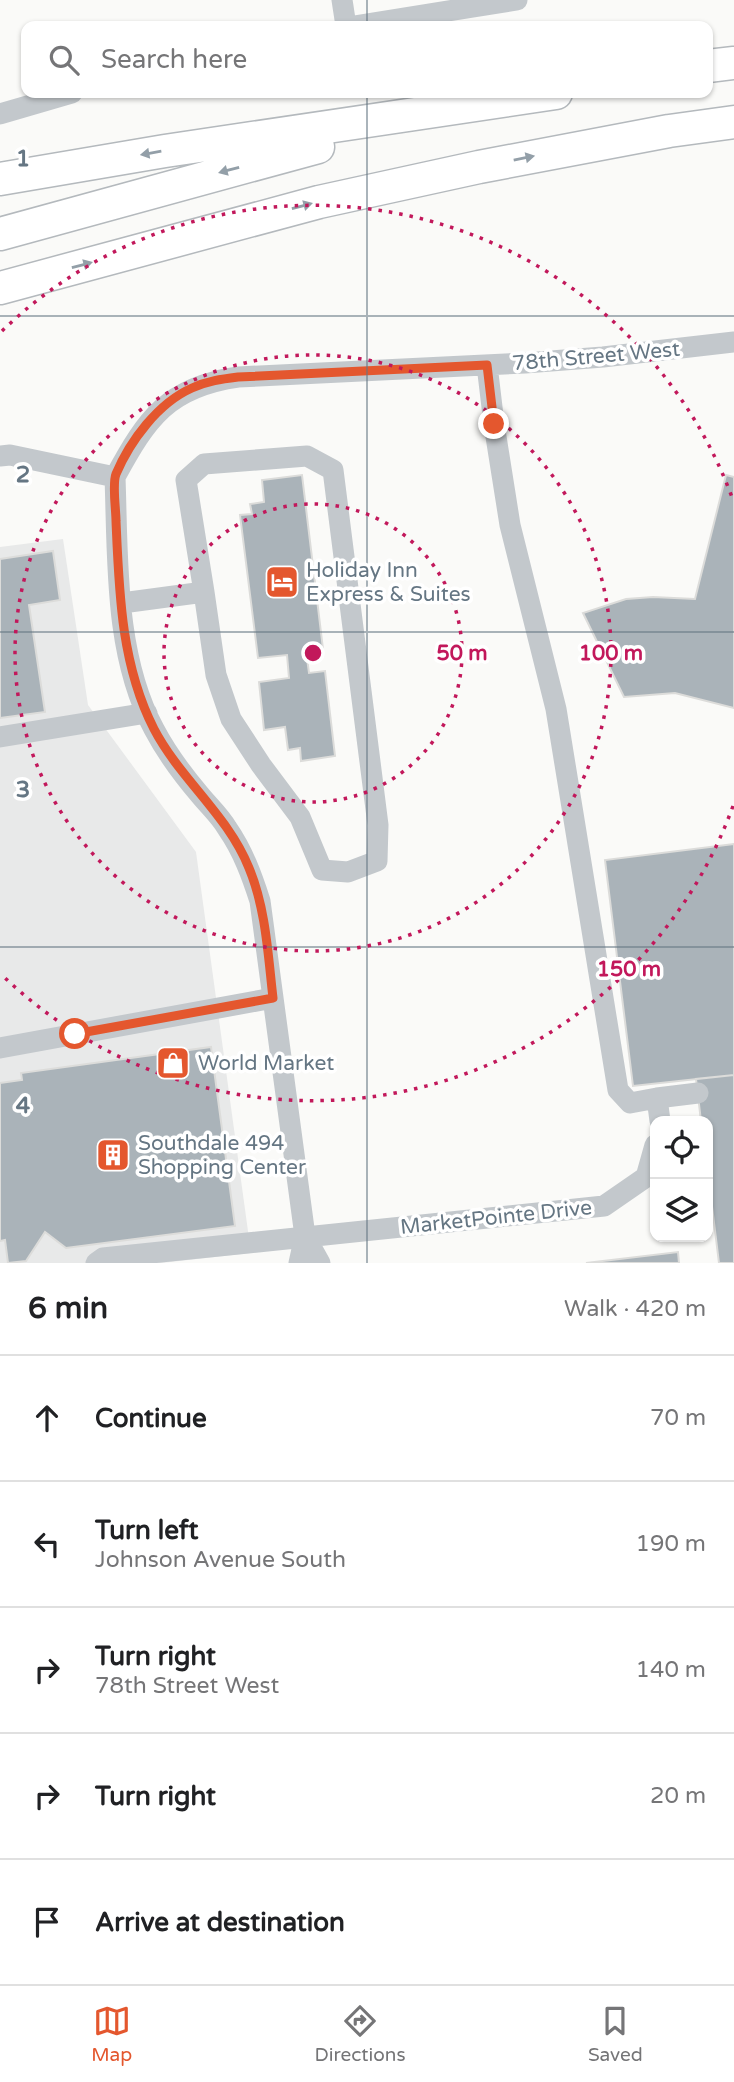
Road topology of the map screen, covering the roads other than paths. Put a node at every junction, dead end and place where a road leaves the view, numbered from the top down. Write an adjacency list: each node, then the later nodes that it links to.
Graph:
1 (342, 0): 3 (street)
2 (517, 0): 4 (street)
3 (345, 21)
4 (385, 21)
5 (734, 63): 6 (highway)
6 (713, 65)
7 (21, 96): 8 (street)
8 (0, 98)
9 (55, 98): 12 (street)
10 (524, 98): 14 (highway, one-way to 14)
11 (532, 98): 15 (highway, one-way to 15)
12 (0, 114)
13 (734, 122): 16 (highway, one-way to 13)
14 (0, 179)
15 (0, 234)
16 (5, 287)
17 (734, 342): 18 (street, 78th Street West)
18 (487, 365): 20 (street, 78th Street West); 28 (street)
19 (0, 456): 20 (street)
20 (115, 477): 22 (street)
21 (204, 592): 21 (street); 22 (street)
22 (122, 603): 23 (street)
23 (147, 713): 24 (street); 25 (street)
24 (0, 737)
25 (273, 998): 26 (street); 31 (street)
26 (0, 1048)
27 (698, 1093): 28 (street)
28 (657, 1098): 29 (street)
29 (659, 1116)
30 (650, 1163): 31 (street, MarketPointe Drive)
31 (305, 1236): 32 (street, MarketPointe Drive); 33 (street); 34 (street)
32 (96, 1263)
33 (299, 1263)
34 (320, 1263)

